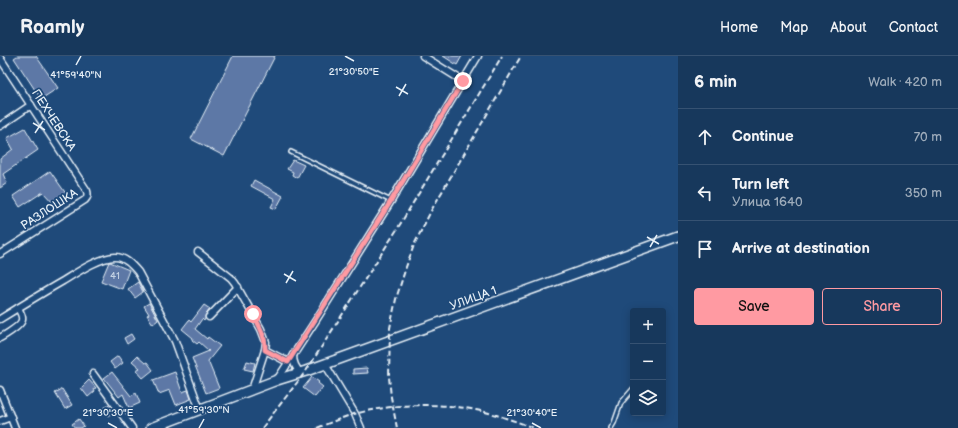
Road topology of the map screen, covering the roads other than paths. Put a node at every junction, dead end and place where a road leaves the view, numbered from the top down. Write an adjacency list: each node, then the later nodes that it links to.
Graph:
1 (422, 56): 4 (street)
2 (478, 56): 4 (street)
3 (0, 58): 5 (street, ПЕХЧЕВСКА)
4 (463, 81): 9 (street)
5 (31, 105): 6 (street); 8 (street, ПЕХЧЕВСКА)
6 (0, 126)
7 (291, 152): 9 (lane)
8 (88, 194): 12 (street, РАЗЛОШКА)
9 (391, 201): 19 (street)
10 (678, 236): 21 (main road, УЛИЦА 1)
11 (198, 252): 13 (street)
12 (0, 254)
13 (238, 288): 15 (street); 18 (street)
14 (18, 308): 16 (street); 17 (street); 28 (street)
15 (208, 318)
16 (0, 319)
17 (0, 338)
18 (265, 350): 20 (street); 26 (street)
19 (293, 356): 20 (street); 22 (street)
20 (288, 362): 24 (street)
21 (325, 364): 22 (main road, УЛИЦА 1); 34 (street)
22 (302, 373): 24 (main road, УЛИЦА 1)
23 (93, 374): 32 (street)
24 (277, 380): 26 (main road, УЛИЦА 1)
25 (0, 390): 29 (street)
26 (252, 390): 28 (main road, УЛИЦА 1)
27 (630, 392): 35 (lane)
28 (200, 410): 33 (main road, УЛИЦА 1)
29 (11, 416): 30 (street); 31 (street)
30 (0, 421)
31 (15, 428)
32 (132, 428)
33 (151, 428)
34 (361, 428)
35 (611, 428)

